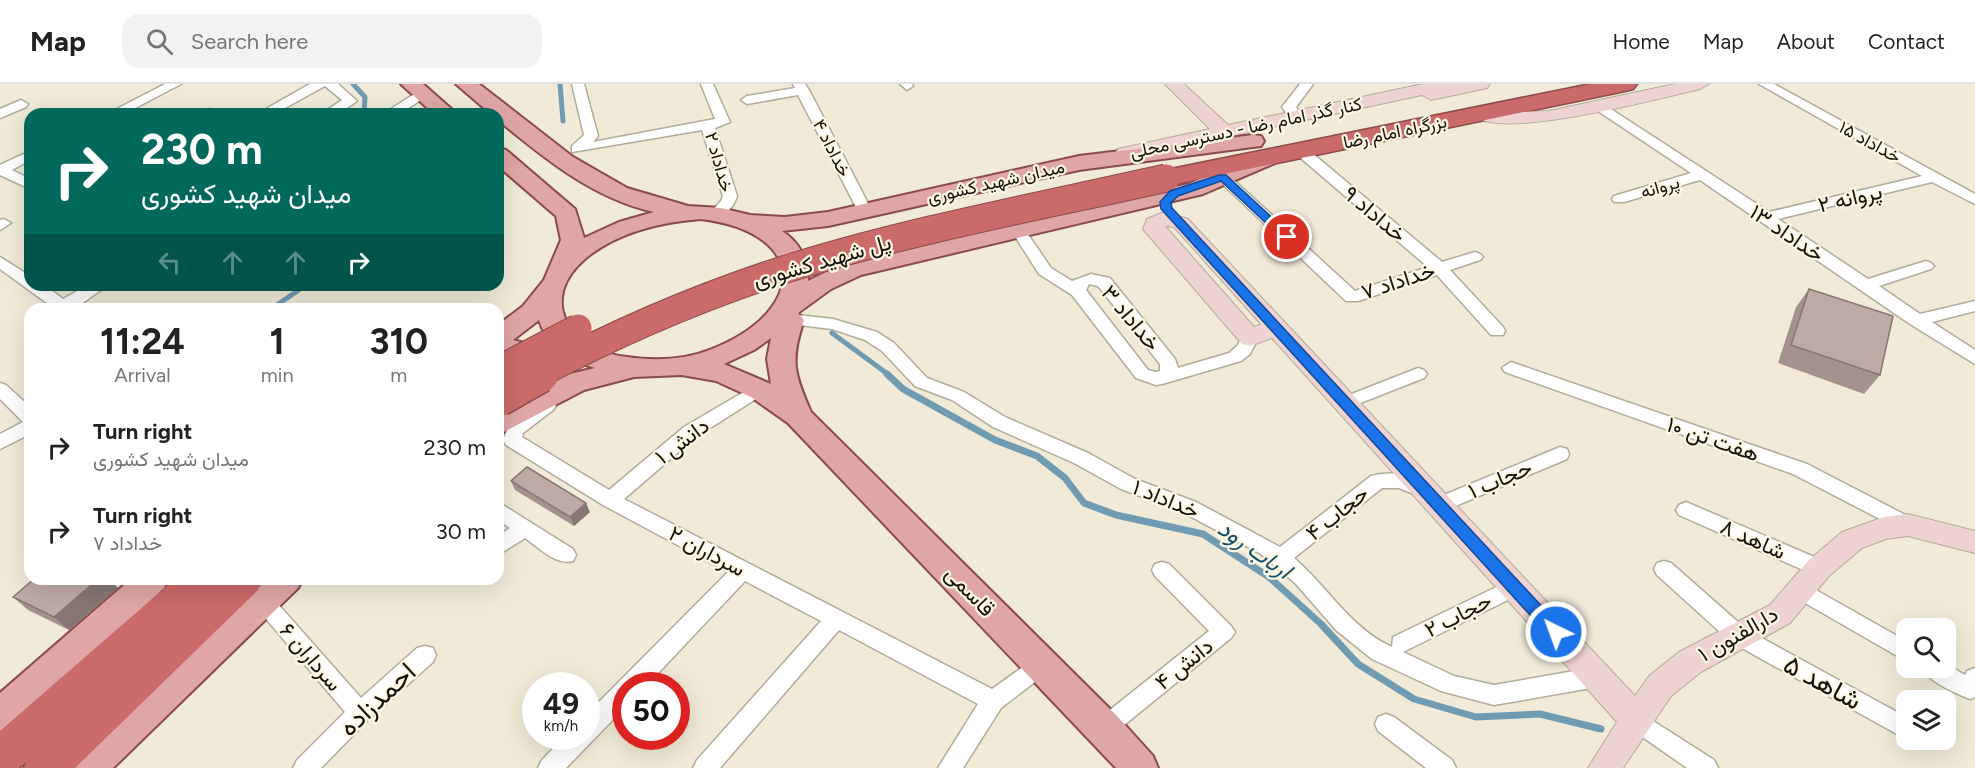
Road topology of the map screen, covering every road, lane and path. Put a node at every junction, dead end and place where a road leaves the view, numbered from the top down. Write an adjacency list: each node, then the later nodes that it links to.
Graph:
1 (175, 84): 22 (street)
2 (320, 84): 23 (street)
3 (330, 84): 24 (street)
4 (466, 84): 27 (main road)
5 (708, 84): 33 (street, خداداد ۲)
6 (1174, 84): 34 (main road)
7 (1307, 84): 31 (street)
8 (1440, 84): 9 (street)
9 (1446, 84): 17 (main road, کنار گذر امام رضا - دسترسی محلی)
10 (1481, 84): 32 (main road)
11 (1515, 84): 32 (highway, بزرگراه امام رضا)
12 (1625, 84): 30 (highway, بزرگراه امام رضا)
13 (1700, 84): 21 (main road)
14 (1765, 84): 45 (street, خداداد ۱۵)
15 (582, 85): 37 (street)
16 (801, 87): 19 (street); 50 (street, خداداد ۴)
17 (1412, 88): 31 (main road, کنار گذر امام رضا - دسترسی محلی)
18 (416, 89): 25 (street); 26 (main road)
19 (747, 100)
20 (21, 104): 29 (street)
21 (1600, 106): 30 (main road); 43 (street, خداداد ۱۳)
22 (126, 108)
23 (275, 108)
24 (339, 108)
25 (396, 108)
26 (440, 108)
27 (503, 108)
28 (504, 109): 37 (main road)
29 (0, 114)
30 (1482, 114): 36 (highway, بزرگراه امام رضا)
31 (1296, 117): 34 (main road, کنار گذر امام رضا - دسترسی محلی)
32 (1353, 119): 35 (highway, بزرگراه امام رضا)
33 (707, 125): 37 (street); 51 (street, خداداد ۲)
34 (1224, 132): 40 (main road, کنار گذر امام رضا - دسترسی محلی)
35 (1260, 149): 36 (highway, بزرگراه امام رضا); 40 (main road, میدان شهید کشوری); 44 (main road, میدان شهید کشوری); 46 (highway, بزرگراه امام رضا)
36 (1301, 151): 62 (street, خداداد ۹)
37 (571, 153): 42 (main road)
38 (24, 158): 41 (street)
39 (504, 160): 55 (main road)
40 (1079, 164): 50 (main road, میدان شهید کشوری)
41 (0, 169): 47 (street)
42 (584, 175): 51 (main road); 55 (main road)
43 (1701, 175): 48 (street, پروانه); 53 (street, خداداد ۱۳)
44 (1222, 177): 46 (main road, میدان شهید کشوری); 62 (street, خداداد ۷)
45 (1936, 177): 49 (street, خداداد ۱۵); 53 (street, پروانه ۲)
46 (1164, 178): 56 (main road); 57 (main road, میدان شهید کشوری); 80 (highway, پل شهید کشوری, bridge); 88 (highway, پل شهید کشوری, bridge)
47 (24, 182)
48 (1618, 199)
49 (1975, 200)
50 (866, 211): 54 (main road, میدان شهید کشوری)
51 (709, 213): 52 (main road, میدان شهید کشوری); 64 (main road, میدان شهید کشوری)
52 (741, 218): 54 (main road, میدان شهید کشوری); 72 (main road, میدان شهید کشوری)
53 (1764, 218): 65 (street, خداداد ۱۳)
54 (828, 219): 59 (main road)
55 (570, 220): 64 (main road)
56 (1180, 223): 74 (main road); 77 (main road)
57 (1017, 230): 59 (main road, میدان شهید کشوری); 68 (street, خداداد ۳)
58 (1475, 258): 62 (street, خداداد ۷)
59 (866, 266): 72 (main road, میدان شهید کشوری)
60 (1926, 266): 65 (street)
61 (2, 267): 63 (street)
62 (1439, 268): 75 (street, خداداد ۹)
63 (24, 280)
64 (556, 281): 76 (main road, میدان شهید کشوری); 81 (main road, میدان شهید کشوری)
65 (1864, 285): 73 (street, خداداد ۱۳)
66 (41, 291): 69 (street)
67 (91, 291): 70 (street)
68 (1078, 291): 85 (street, خداداد ۳); 85 (street, خداداد ۳)
69 (58, 303)
70 (73, 303)
71 (1975, 306): 73 (street)
72 (783, 317): 81 (main road, میدان شهید کشوری); 91 (main road); 106 (street, خداداد ۱)
73 (1916, 320): 79 (street, خداداد ۱۳)
74 (1276, 327): 77 (main road); 89 (main road)
75 (1497, 330)
76 (504, 333)
77 (1250, 338): 85 (street, خداداد ۳)
78 (504, 350): 92 (main road)
79 (1975, 358)
80 (504, 367)
81 (658, 368): 84 (main road, میدان شهید کشوری); 87 (main road)
82 (1511, 368): 101 (street, هفت تن ۱۰)
83 (1418, 374): 89 (street)
84 (587, 378): 93 (main road, میدان شهید کشوری); 98 (street, سرداران ۲)
85 (1162, 378)
86 (0, 389): 90 (street)
87 (759, 389): 91 (main road); 98 (street, دانش ۱)
88 (504, 395)
89 (1345, 403): 97 (main road)
90 (24, 412)
91 (798, 416): 120 (main road, قاسمی)
92 (504, 419)
93 (504, 421)
94 (24, 429): 95 (street)
95 (0, 442)
96 (1560, 454): 97 (street, حجاب ۱)
97 (1434, 499): 106 (street, حجاب ۴); 114 (main road)
98 (610, 500): 108 (street, سرداران ۲)
99 (1686, 510): 110 (street, شاهد ۸)
100 (504, 514): 102 (street)
101 (1908, 525): 104 (main road); 110 (main road, دارالفنون ۱)
102 (524, 528): 103 (street); 105 (street)
103 (504, 543)
104 (1975, 543)
105 (566, 555)
106 (1281, 557): 123 (street, خداداد ۱)
107 (1664, 569): 116 (street, شاهد ۵)
108 (744, 570): 115 (street, سرداران ۲); 122 (street)
109 (1162, 570): 134 (street, دانش ۴)
110 (1810, 579): 116 (main road, دارالفنون ۱); 118 (street, شاهد ۸)
111 (146, 585): 129 (main road)
112 (196, 585): 121 (highway)
113 (265, 586): 121 (highway); 128 (street, سرداران ۶); 137 (main road)
114 (1515, 587): 117 (street, حجاب ۲); 123 (main road)
115 (836, 619): 126 (street, سرداران ۲); 141 (street)
116 (1739, 636): 131 (main road, دارالفنون ۱); 132 (street, شاهد ۵)
117 (1401, 644)
118 (1896, 644)
119 (425, 655): 128 (street, احمدزاده)
120 (1041, 664): 126 (street); 134 (main road, قاسمی)
121 (122, 671): 136 (highway); 138 (highway)
122 (645, 672)
123 (1597, 677): 131 (main road)
124 (1951, 678): 125 (street)
125 (1975, 678)
126 (993, 701): 142 (street)
127 (612, 705): 130 (street)
128 (360, 713): 139 (street, احمدزاده)
129 (0, 716)
130 (600, 717)
131 (1636, 720): 145 (main road, دارالفنون ۱); 146 (street)
132 (1896, 723)
133 (1386, 724): 144 (street)
134 (1104, 728): 143 (main road, قاسمی)
135 (567, 750): 140 (street)
136 (0, 758)
137 (96, 765)
138 (45, 768)
139 (305, 768)
140 (550, 768)
141 (705, 768)
142 (950, 768)
143 (1140, 768)
144 (1444, 768)
145 (1604, 768)
146 (1706, 768)

